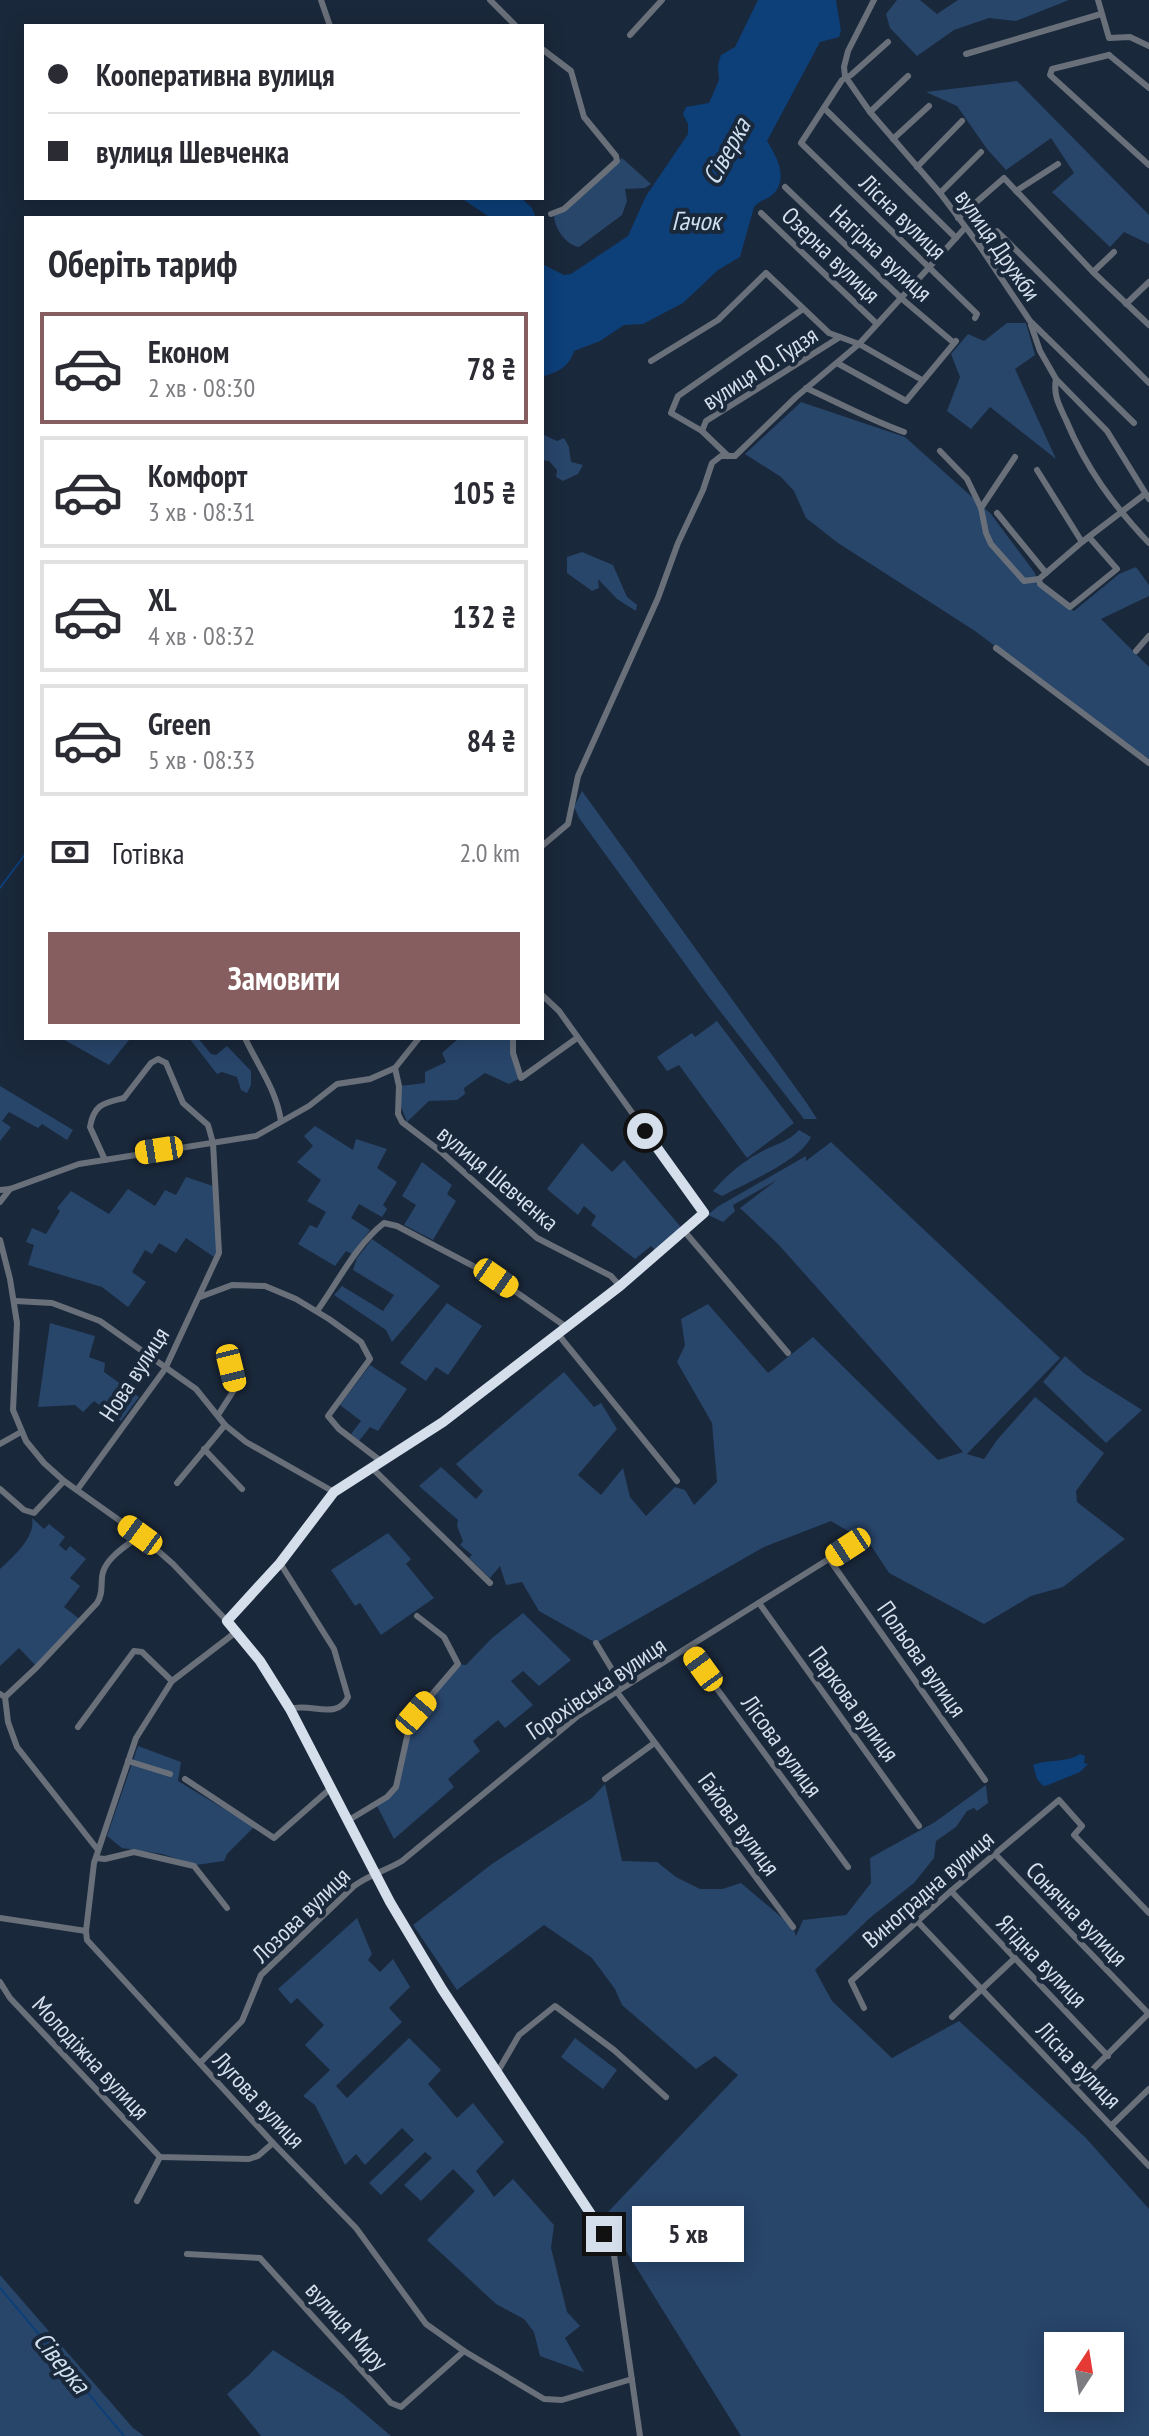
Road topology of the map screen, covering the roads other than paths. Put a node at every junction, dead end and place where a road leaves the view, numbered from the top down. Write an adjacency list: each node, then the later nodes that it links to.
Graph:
1 (321, 0): 7 (street)
2 (490, 0): 8 (street)
3 (662, 0): 9 (street)
4 (874, 0): 16 (street)
5 (1098, 0): 6 (street)
6 (1101, 14): 10 (street); 14 (street)
7 (329, 24)
8 (514, 24)
9 (630, 35)
10 (1109, 38): 12 (street); 15 (street)
11 (888, 42): 16 (street)
12 (1149, 46)
13 (544, 51): 32 (street)
14 (966, 54)
15 (1109, 55): 18 (street); 26 (street)
16 (845, 76): 20 (street); 21 (street, вулиця Дружби)
17 (908, 76): 21 (street)
18 (1149, 88)
19 (929, 106): 23 (street)
20 (824, 108): 35 (street); 38 (street, Лісна вулиця)
21 (870, 112): 23 (street, вулиця Дружби)
22 (962, 121): 27 (street)
23 (893, 139): 27 (street, вулиця Дружби)
24 (981, 152): 30 (street)
25 (1058, 164): 29 (street)
26 (1149, 165)
27 (917, 167): 30 (street, вулиця Дружби)
28 (785, 187): 41 (street, Нагірна вулиця)
29 (1016, 191): 33 (street); 39 (street)
30 (940, 193): 33 (street, вулиця Дружби)
31 (761, 213): 46 (street, Озерна вулиця)
32 (551, 214)
33 (958, 218): 34 (street, вулиця Дружби)
34 (965, 228): 35 (street); 36 (street, вулиця Дружби)
35 (956, 238): 38 (street)
36 (979, 245): 45 (street, вулиця Дружби); 54 (street)
37 (1114, 252): 39 (street)
38 (929, 267): 41 (street); 44 (street, Лісна вулиця)
39 (1093, 272): 42 (street)
40 (1149, 282): 42 (street)
41 (900, 299): 46 (street); 53 (street, Нагірна вулиця)
42 (1126, 304): 47 (street)
43 (803, 309): 48 (street); 50 (street); 57 (street)
44 (975, 318)
45 (1030, 321): 52 (street); 56 (street, вулиця Дружби)
46 (877, 324): 49 (street)
47 (1149, 325)
48 (840, 336): 49 (street); 57 (street, вулиця Ю. Гудзя)
49 (859, 344): 51 (street); 53 (street)
50 (651, 361)
51 (837, 363): 53 (street); 55 (street)
52 (1056, 379): 63 (street); 66 (street)
53 (922, 380)
54 (1149, 383)
55 (806, 388): 58 (street); 60 (street)
56 (1134, 423)
57 (702, 431): 60 (street)
58 (904, 432)
59 (940, 451): 64 (street)
60 (728, 456): 76 (street)
61 (1015, 457): 64 (street)
62 (1037, 470): 68 (street)
63 (1147, 496): 66 (street)
64 (981, 508): 71 (street)
65 (997, 513): 70 (street)
66 (1121, 513): 67 (street); 69 (street)
67 (1089, 537): 68 (street); 71 (street)
68 (1082, 542): 70 (street)
69 (1149, 543)
70 (1046, 573): 71 (street)
71 (1039, 579)
72 (1149, 636): 74 (street)
73 (996, 648): 75 (street)
74 (1136, 651)
75 (1149, 763)
76 (544, 844)
77 (544, 997): 78 (street)
78 (577, 1038): 81 (street); 89 (street)
79 (246, 1040): 83 (street)
80 (417, 1040): 82 (street)
81 (513, 1040)
82 (395, 1068): 83 (street); 92 (street, вулиця Шевченка)
83 (281, 1121): 84 (street)
84 (213, 1143): 85 (street); 85 (street); 91 (street)
85 (105, 1160): 86 (street)
86 (10, 1189): 87 (street); 88 (street)
87 (0, 1190)
88 (0, 1202)
89 (685, 1232): 92 (street); 99 (street)
90 (0, 1240): 95 (street)
91 (207, 1281): 93 (street); 94 (street)
92 (620, 1286): 97 (street)
93 (217, 1289): 94 (street); 96 (street)
94 (200, 1297): 101 (street, Нова вулиця)
95 (15, 1301): 101 (street); 104 (street)
96 (317, 1311): 97 (street); 107 (street)
97 (565, 1326): 98 (street)
98 (557, 1333): 107 (street); 110 (street)
99 (788, 1353)
100 (231, 1368): 102 (street)
101 (165, 1369): 102 (street); 114 (street, Нова вулиця)
102 (218, 1415): 103 (street)
103 (225, 1425): 106 (street); 115 (street)
104 (21, 1432): 105 (street); 109 (street)
105 (0, 1444)
106 (204, 1449): 111 (street); 113 (street)
107 (382, 1462): 108 (street)
108 (372, 1468): 115 (street); 120 (street)
109 (64, 1481): 112 (street); 114 (street)
110 (677, 1481)
111 (177, 1483)
112 (0, 1489)
113 (242, 1489)
114 (77, 1490): 116 (street)
115 (334, 1492): 119 (street)
116 (140, 1535): 123 (street); 129 (street)
117 (848, 1547): 118 (street, Горохівська вулиця)
118 (829, 1559): 121 (street, Горохівська вулиця); 137 (street, Польова вулиця)
119 (280, 1563): 123 (street); 130 (street)
120 (490, 1583)
121 (759, 1603): 126 (street, Горохівська вулиця); 140 (street, Паркова вулиця)
122 (417, 1616): 139 (street)
123 (227, 1621): 124 (street)
124 (236, 1632): 127 (street); 130 (street)
125 (596, 1643): 128 (street, Гайова вулиця)
126 (687, 1648): 128 (street, Горохівська вулиця); 144 (street, Лісова вулиця)
127 (172, 1681): 131 (street); 133 (street)
128 (620, 1689): 132 (street, Гайова вулиця); 145 (street, Горохівська вулиця)
129 (2, 1696): 141 (street)
130 (290, 1709): 138 (street)
131 (78, 1727)
132 (653, 1744): 136 (street); 151 (street, Гайова вулиця)
133 (128, 1761): 134 (street); 141 (street)
134 (170, 1774)
135 (185, 1779): 138 (street)
136 (605, 1779)
137 (985, 1780)
138 (331, 1788): 139 (street)
139 (349, 1820): 145 (street)
140 (919, 1826)
141 (98, 1850): 143 (street)
142 (995, 1854): 146 (street, Виноградна вулиця); 148 (street, Виноградна вулиця); 157 (street, Сонячна вулиця)
143 (96, 1858): 147 (street); 152 (street)
144 (848, 1867)
145 (375, 1874): 160 (street, Лозова вулиця); 161 (street)
146 (951, 1891): 150 (street, Виноградна вулиця); 153 (street, Ягідна вулиця)
147 (227, 1908)
148 (1149, 1913)
149 (0, 1918): 152 (street)
150 (918, 1922): 155 (street, Лісна вулиця); 156 (street, Виноградна вулиця)
151 (793, 1927)
152 (86, 1931): 160 (street, Лугова вулиця)
153 (1015, 1958): 155 (street); 159 (street, Ягідна вулиця)
154 (0, 1982): 167 (street, Молодіжна вулиця)
155 (983, 1990): 158 (street); 162 (street, Лісна вулиця)
156 (864, 2008)
157 (1149, 2014): 159 (street)
158 (952, 2017)
159 (1108, 2056): 162 (street)
160 (200, 2063): 166 (street, Лугова вулиця)
161 (497, 2073): 164 (street); 172 (street)
162 (1075, 2087): 165 (street, Лісна вулиця)
163 (1149, 2089): 165 (street)
164 (666, 2097)
165 (1112, 2125): 168 (street, Лісна вулиця)
166 (273, 2143): 167 (street); 171 (street, Лугова вулиця)
167 (160, 2157): 169 (street)
168 (1148, 2164)
169 (137, 2201)
170 (187, 2254): 171 (street, вулиця Миру)
171 (464, 2351): 172 (street, Лугова вулиця)
172 (632, 2379): 173 (street)
173 (640, 2436)

